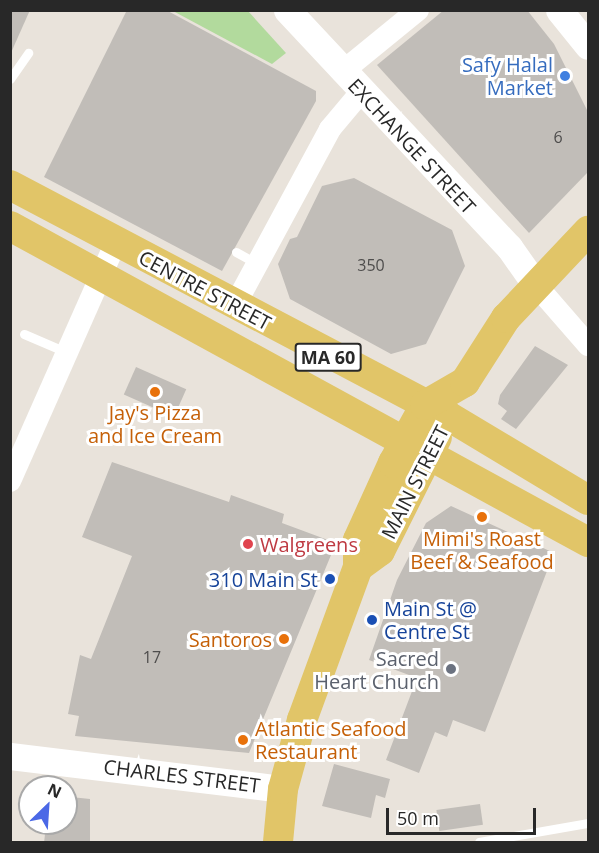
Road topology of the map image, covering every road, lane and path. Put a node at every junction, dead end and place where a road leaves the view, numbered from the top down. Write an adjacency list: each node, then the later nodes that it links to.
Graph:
1 (287, 10): 6 (main road, EXCHANGE STREET)
2 (418, 10): 6 (street)
3 (559, 10): 4 (main road)
4 (588, 46)
5 (28, 53): 7 (lane)
6 (342, 72): 8 (main road, EXCHANGE STREET)
7 (10, 79)
8 (361, 92): 15 (street); 17 (main road, EXCHANGE STREET)
9 (10, 185): 12 (main road, CENTRE STREET / MA 60)
10 (10, 226): 16 (main road, CENTRE STREET / MA 60)
11 (588, 231): 17 (main road, MAIN STREET)
12 (111, 232): 13 (lane); 16 (street); 18 (main road, CENTRE STREET / MA 60)
13 (145, 242)
14 (236, 252): 15 (lane)
15 (256, 263): 18 (street)
16 (98, 273): 21 (street); 23 (main road, CENTRE STREET / MA 60)
17 (535, 284): 20 (street); 22 (main road, MAIN STREET)
18 (235, 305): 22 (main road, CENTRE STREET / MA 60)
19 (24, 334): 21 (lane)
20 (588, 345)
21 (66, 352): 24 (street)
22 (436, 410): 23 (main road, MAIN STREET); 25 (main road, CENTRE STREET / MA 60)
23 (417, 446): 26 (main road, CENTRE STREET / MA 60); 28 (main road, MAIN STREET)
24 (10, 481)
25 (588, 500)
26 (588, 542)
27 (10, 756): 28 (main road, CHARLES STREET)
28 (282, 789): 30 (main road, MAIN STREET)
29 (588, 823): 31 (lane)
30 (278, 843)
31 (479, 843)

